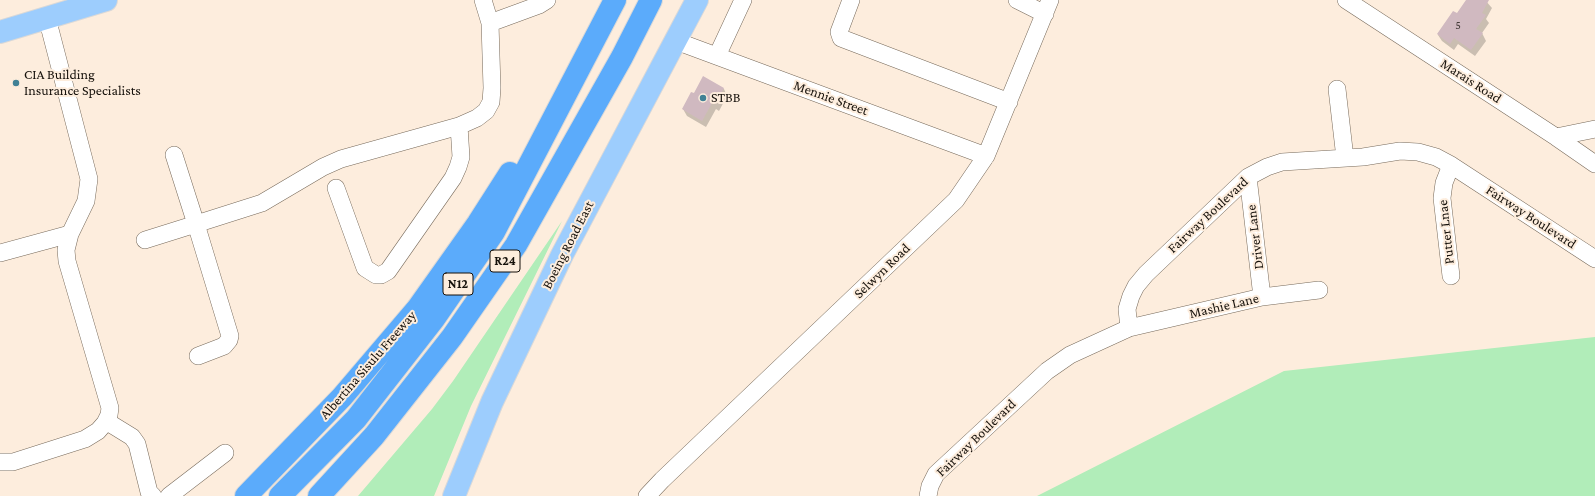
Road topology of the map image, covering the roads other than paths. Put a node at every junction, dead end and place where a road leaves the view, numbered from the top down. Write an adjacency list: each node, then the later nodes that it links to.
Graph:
1 (106, 0): 12 (main road)
2 (483, 0): 13 (street)
3 (547, 0): 13 (street)
4 (615, 0): 16 (highway)
5 (651, 0): 47 (highway, R24)
6 (697, 0): 15 (main road, Boeing Road East)
7 (743, 0): 17 (street)
8 (851, 0): 19 (street)
9 (1017, 0): 11 (street)
10 (1354, 2): 22 (street, Marais Road)
11 (1047, 7): 19 (street, Selwyn Road)
12 (47, 18): 14 (main road); 31 (street)
13 (490, 23): 20 (street)
14 (0, 32)
15 (676, 41): 17 (street, Mennie Street); 48 (main road, Boeing Road East)
16 (594, 42): 45 (highway, Albertina Sisulu Freeway); 46 (highway, N12)
17 (717, 56): 24 (street, Mennie Street)
18 (1337, 89): 25 (street)
19 (1009, 102): 24 (street, Selwyn Road)
20 (458, 126): 29 (street); 30 (street)
21 (1595, 129): 22 (street)
22 (1556, 136): 26 (street, Marais Road)
23 (174, 155): 30 (street)
24 (986, 156): 49 (street, Selwyn Road)
25 (1345, 158): 27 (street, Fairway Boulevard); 28 (street, Fairway Boulevard)
26 (1595, 164)
27 (1451, 165): 34 (street, Fairway Boulevard); 35 (street, Putter Lnae)
28 (1248, 177): 37 (street, Driver Lane); 38 (street, Fairway Boulevard)
29 (336, 188)
30 (196, 224): 32 (street); 39 (street)
31 (70, 234): 33 (street); 40 (street)
32 (144, 240)
33 (0, 253)
34 (1595, 259)
35 (1451, 276)
36 (1319, 290): 37 (street, Mashie Lane)
37 (1262, 297): 38 (street, Mashie Lane)
38 (1129, 328): 50 (street, Fairway Boulevard)
39 (198, 356)
40 (106, 421): 42 (street); 43 (street)
41 (225, 453): 44 (street)
42 (0, 462)
43 (153, 496)
44 (169, 496)
45 (246, 496)
46 (280, 496)
47 (319, 496)
48 (454, 496)
49 (647, 496)
50 (928, 496)

